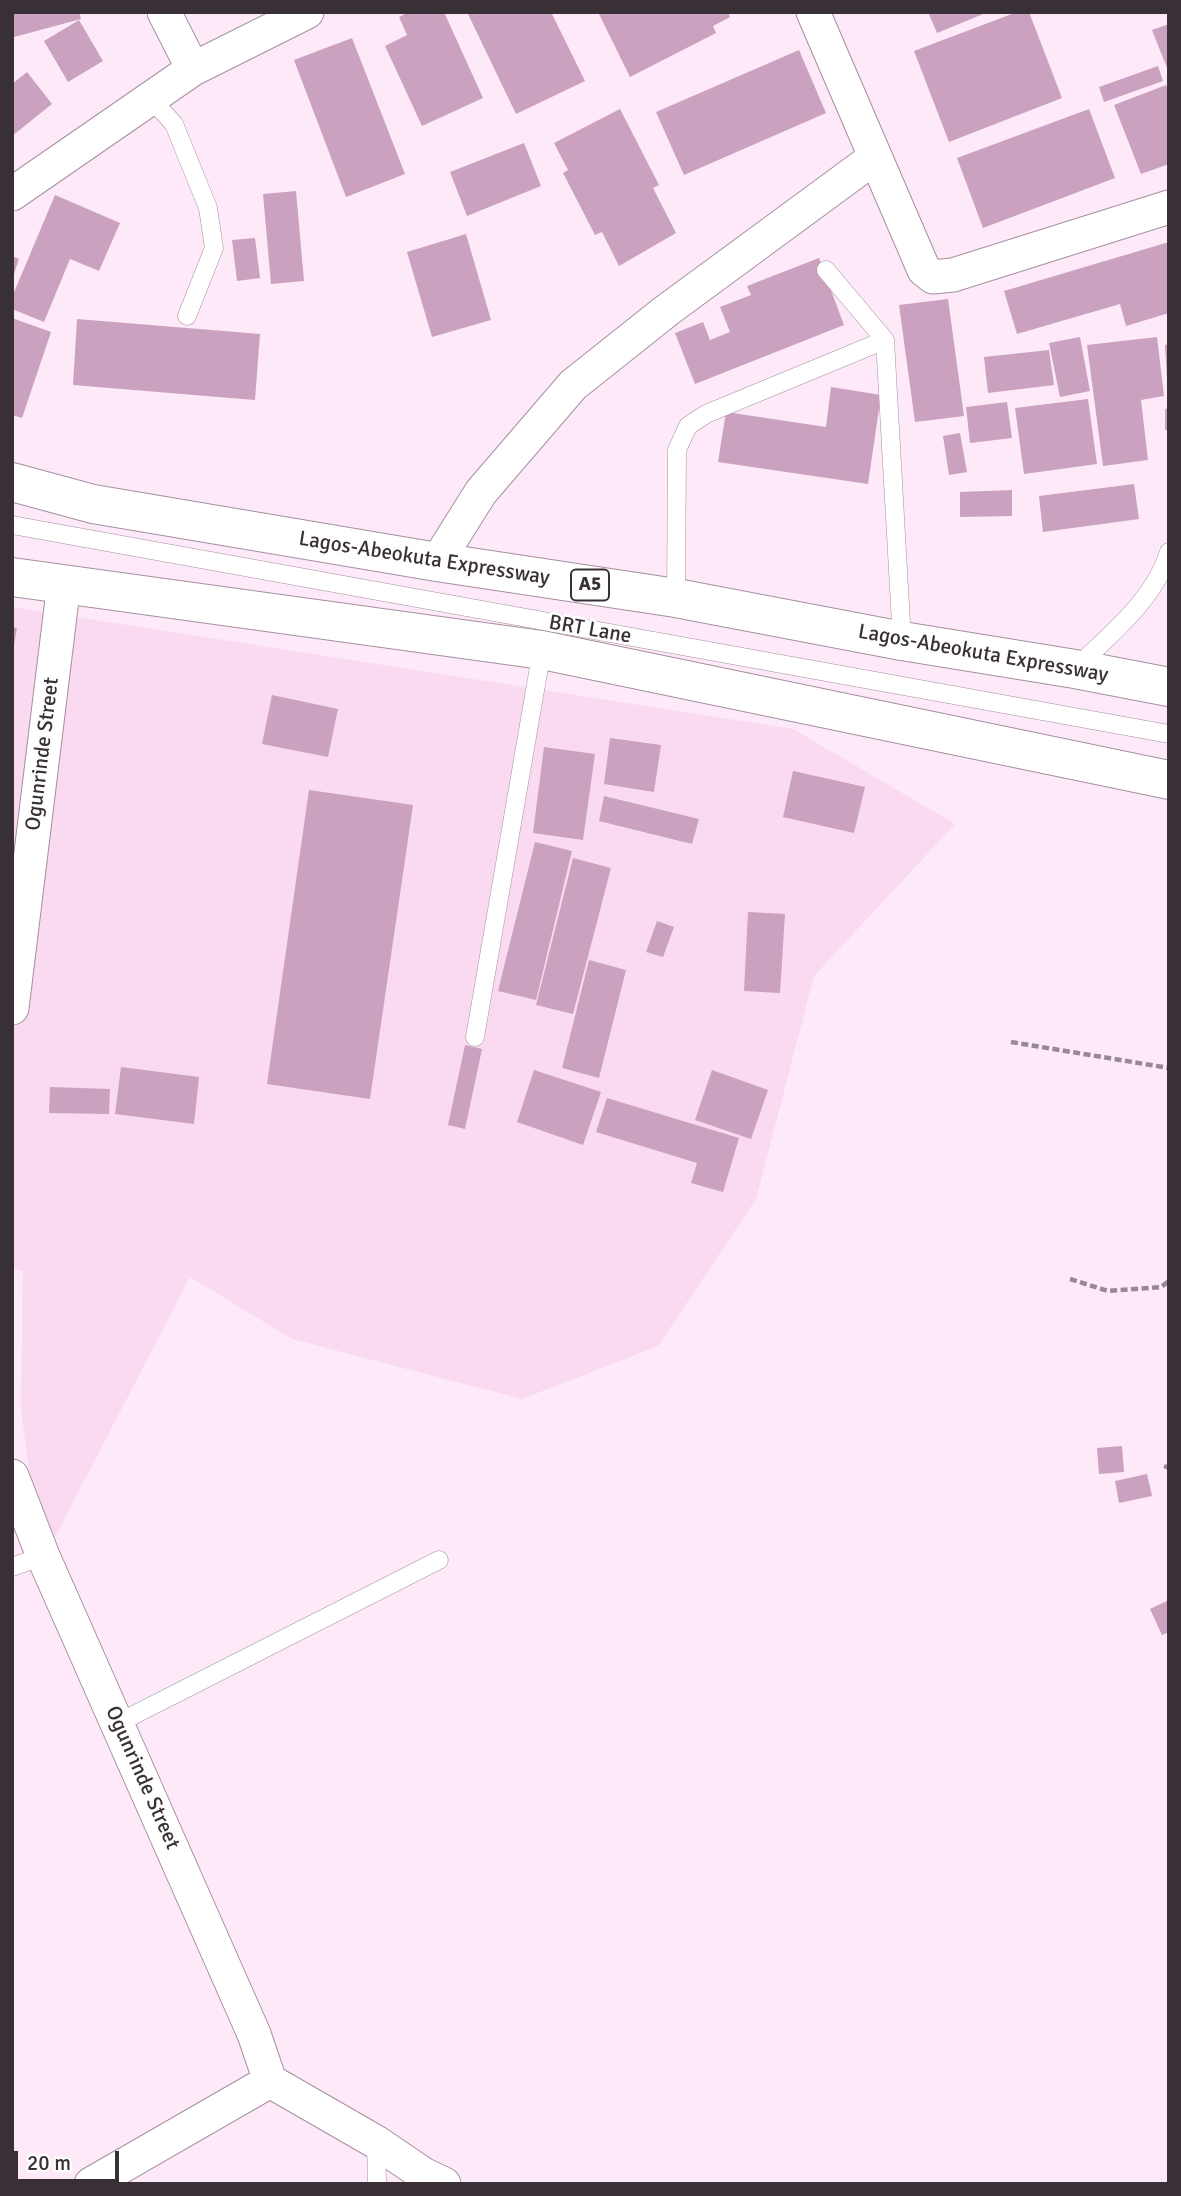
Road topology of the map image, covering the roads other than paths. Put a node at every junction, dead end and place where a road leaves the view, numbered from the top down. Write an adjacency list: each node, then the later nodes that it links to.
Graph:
1 (164, 12): 4 (street)
2 (307, 12): 4 (street)
3 (813, 12): 6 (street)
4 (192, 69): 5 (street)
5 (150, 98): 7 (street); 10 (lane)
6 (873, 158): 8 (street); 15 (street)
7 (12, 194)
8 (1169, 207)
9 (826, 270): 11 (lane)
10 (187, 316)
11 (885, 340): 18 (lane); 19 (lane)
12 (12, 482): 15 (highway, Lagos-Abeokuta Expressway / A5)
13 (12, 525): 23 (lane, BRT Lane)
14 (1169, 552): 21 (lane)
15 (437, 562): 18 (highway, Lagos-Abeokuta Expressway / A5)
16 (12, 577): 17 (highway)
17 (64, 583): 20 (highway); 25 (street, Ogunrinde Street)
18 (676, 597): 19 (highway, Lagos-Abeokuta Expressway / A5)
19 (902, 640): 21 (highway, Lagos-Abeokuta Expressway / A5)
20 (542, 650): 24 (highway); 26 (lane)
21 (1075, 669): 22 (highway, Lagos-Abeokuta Expressway / A5)
22 (1169, 687)
23 (1169, 734)
24 (1169, 780)
25 (12, 1008)
26 (475, 1037)
27 (12, 1476): 29 (street, Ogunrinde Street)
28 (439, 1560): 30 (lane)
29 (28, 1562): 30 (street, Ogunrinde Street)
30 (118, 1723): 31 (street, Ogunrinde Street)
31 (270, 2081): 32 (street); 33 (street)
32 (376, 2142): 34 (lane); 35 (street)
33 (91, 2184)
34 (377, 2184)
35 (444, 2184)

